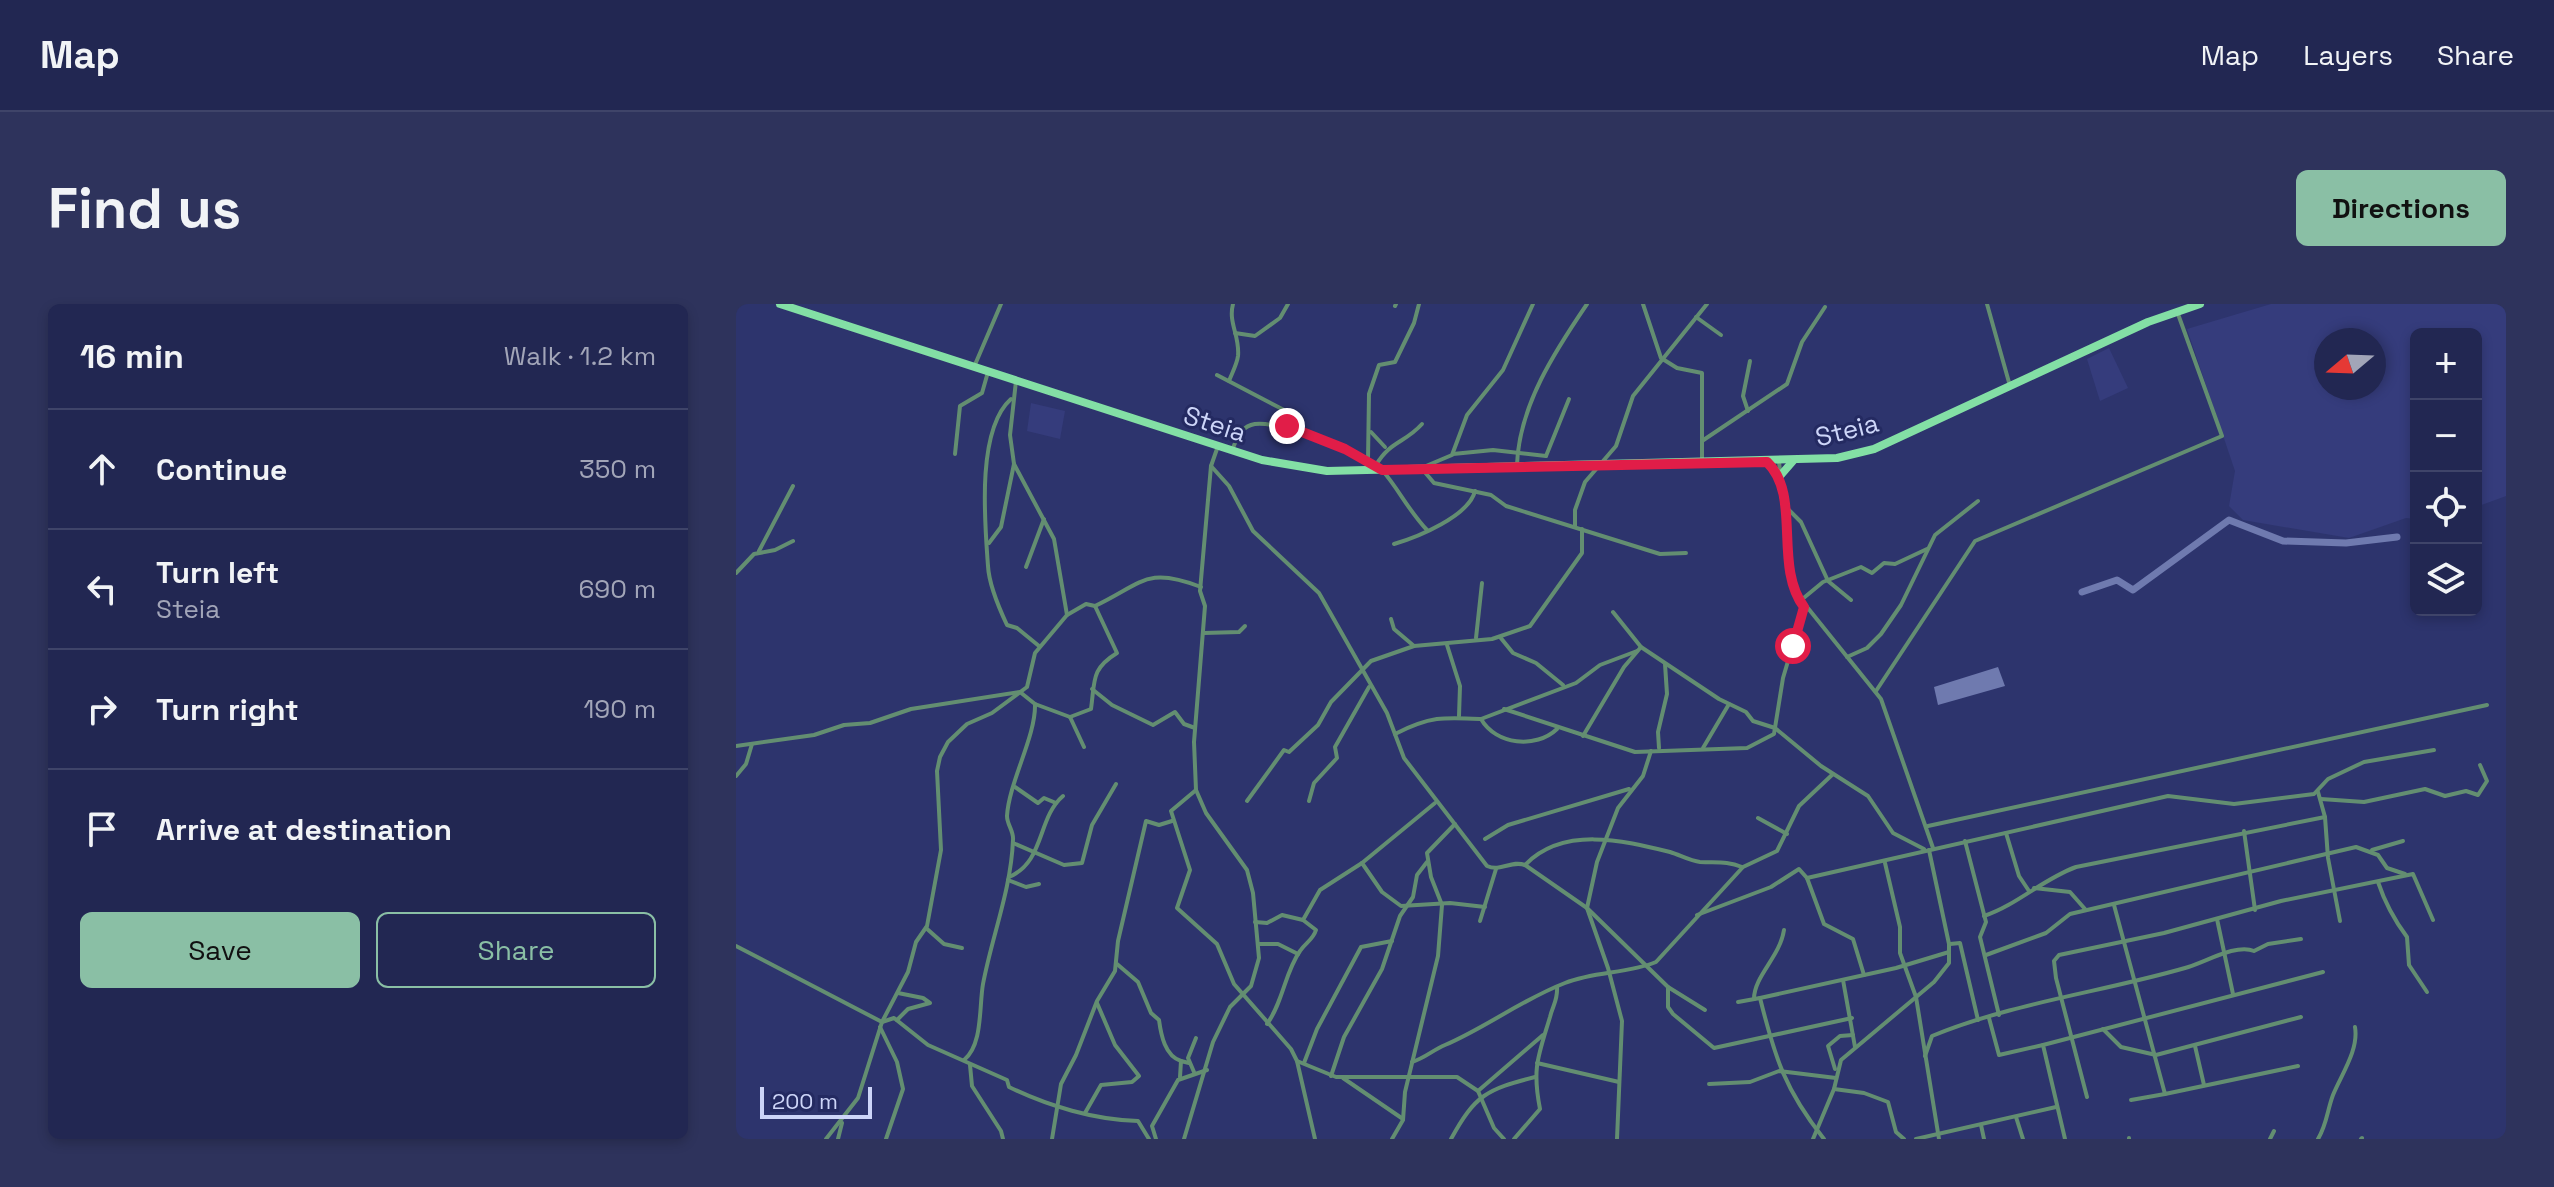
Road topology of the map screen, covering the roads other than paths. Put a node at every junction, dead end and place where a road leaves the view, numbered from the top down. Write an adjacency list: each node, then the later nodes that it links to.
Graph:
1 (780, 304): 19 (main road, Steia)
2 (1001, 304): 19 (street)
3 (1233, 304): 15 (street)
4 (1288, 304): 15 (street)
5 (1419, 304): 30 (street)
6 (1533, 304): 37 (street)
7 (1587, 304): 35 (street)
8 (1643, 304): 17 (street)
9 (1707, 304): 14 (street)
10 (1987, 304): 24 (street)
11 (2200, 304): 13 (main road, Steia)
12 (1825, 307): 27 (street)
13 (2177, 311): 24 (main road, Steia); 91 (street)
14 (1696, 317): 16 (street); 17 (street)
15 (1235, 333): 23 (street)
16 (1721, 335)
17 (1663, 360): 31 (street); 44 (street)
18 (1750, 361): 27 (street)
19 (974, 367): 20 (main road, Steia)
20 (988, 372): 22 (main road, Steia); 36 (street)
21 (1217, 375): 23 (street)
22 (1016, 381): 25 (street); 32 (main road, Steia)
23 (1229, 381): 28 (street)
24 (2010, 386): 40 (main road, Steia)
25 (1012, 398): 43 (street); 60 (street)
26 (1569, 399): 38 (street)
27 (1748, 411): 31 (street)
28 (1279, 423): 34 (street); 46 (street)
29 (1422, 424): 33 (street)
30 (1371, 432): 33 (street); 46 (street)
31 (1702, 441): 42 (street)
32 (1218, 446): 34 (main road, Steia); 45 (street)
33 (1386, 448): 46 (street)
34 (1232, 451): 46 (main road, Steia)
35 (1517, 453): 37 (street); 38 (street); 48 (street)
36 (955, 454)
37 (1453, 454): 49 (street)
38 (1546, 456): 47 (street)
39 (1779, 461): 40 (main road, Steia); 41 (main road, Steia); 50 (street)
40 (1793, 461): 50 (main road)
41 (1767, 462): 42 (main road, Steia); 50 (main road)
42 (1702, 463): 44 (main road, Steia)
43 (1014, 464): 55 (street); 60 (street)
44 (1597, 465): 47 (main road, Steia); 56 (street)
45 (1211, 466): 69 (street); 87 (street)
46 (1374, 466): 49 (main road, Steia); 58 (street)
47 (1545, 466): 48 (main road, Steia)
48 (1517, 467): 49 (main road, Steia)
49 (1420, 469): 52 (street)
50 (1780, 476): 54 (street)
51 (793, 486): 63 (street)
52 (1475, 491): 56 (street); 58 (street)
53 (1978, 501): 62 (street)
54 (1783, 504): 67 (street); 71 (street)
55 (1044, 519): 65 (street); 75 (street)
56 (1575, 526): 57 (street)
57 (1582, 529): 64 (street); 79 (street)
58 (1427, 530): 61 (street)
59 (793, 541): 63 (street)
60 (989, 543): 82 (street)
61 (1394, 544)
62 (1930, 548): 67 (street); 85 (street)
63 (759, 551): 66 (street)
64 (1686, 553)
65 (1026, 567)
66 (736, 573)
67 (1828, 581): 70 (street); 71 (street)
68 (1482, 583): 80 (street)
69 (1201, 587): 72 (street); 78 (street)
70 (1851, 600)
71 (1800, 601): 73 (street)
72 (1095, 606): 75 (street); 90 (street)
73 (1804, 607): 85 (street); 101 (street)
74 (1613, 612): 84 (street)
75 (1067, 615): 82 (street)
76 (1391, 619): 83 (street)
77 (1245, 626): 78 (street)
78 (1204, 633): 100 (street)
79 (1500, 637): 80 (street); 88 (street)
80 (1476, 638): 81 (street)
81 (1447, 645): 83 (street); 97 (street)
82 (1039, 646): 92 (street)
83 (1414, 646): 87 (street)
84 (1639, 649): 86 (street); 88 (street); 104 (street)
85 (1847, 657): 91 (street)
86 (1665, 664): 94 (street); 109 (street)
87 (1361, 669): 89 (street); 122 (street)
88 (1563, 685): 96 (street)
89 (1369, 687): 103 (street); 123 (street)
90 (1092, 689): 98 (street); 100 (street)
91 (1876, 691): 130 (street)
92 (1020, 692): 93 (street); 105 (street); 172 (street)
93 (1035, 704): 98 (street); 116 (street)
94 (1729, 704): 101 (street); 108 (street)
95 (2487, 705): 130 (street)
96 (1504, 709): 99 (street); 102 (street)
97 (1459, 716): 99 (street); 103 (street)
98 (1070, 717): 107 (street)
99 (1481, 719): 102 (street)
100 (1195, 728): 118 (street)
101 (1775, 728): 108 (street); 113 (street)
102 (1557, 729): 104 (street)
103 (1395, 734): 125 (street)
104 (1583, 736): 111 (street)
105 (752, 744): 106 (street); 114 (street)
106 (736, 746)
107 (1084, 747)
108 (1703, 748): 109 (street)
109 (1659, 749): 111 (street)
110 (2434, 750): 119 (street)
111 (1651, 751): 117 (street)
112 (2480, 765): 121 (street)
113 (1833, 774): 133 (street); 139 (street)
114 (736, 776)
115 (1116, 784): 140 (street)
116 (1015, 787): 124 (street); 138 (street)
117 (1631, 788): 134 (street); 135 (street)
118 (1196, 790): 128 (street); 171 (street)
119 (2318, 792): 121 (street); 132 (street)
120 (1063, 796): 124 (street)
121 (2321, 799): 126 (street)
122 (1247, 801)
123 (1309, 801)
124 (1056, 803): 140 (street)
125 (1435, 803): 129 (street); 144 (street)
126 (2325, 817): 131 (street); 142 (street)
127 (1758, 818): 133 (street)
128 (1172, 821): 185 (street); 198 (street)
129 (1455, 824): 143 (street); 148 (street)
130 (1928, 826): 139 (street)
131 (2244, 831): 149 (street); 155 (street)
132 (2006, 833): 136 (street); 155 (street)
133 (1787, 834): 147 (street)
134 (1485, 839)
135 (1606, 841): 146 (street); 147 (street); 161 (street)
136 (1965, 841): 139 (street); 165 (street)
137 (2403, 841): 141 (street)
138 (1013, 843): 140 (street); 152 (street)
139 (1929, 849): 145 (street); 178 (street)
140 (1036, 851): 152 (street)
141 (2370, 851): 142 (street); 150 (street)
142 (2327, 852): 149 (street); 156 (street)
143 (1428, 861): 158 (street); 159 (street)
144 (1362, 863): 159 (street); 167 (street)
145 (1885, 863): 151 (street); 187 (street)
146 (1525, 865): 148 (street); 161 (street)
147 (1743, 867): 164 (street)
148 (1496, 869): 160 (street)
149 (2250, 870): 157 (street); 163 (street)
150 (2408, 875): 153 (street); 168 (street)
151 (1807, 878): 164 (street); 190 (street)
152 (1008, 879): 154 (street); 227 (street)
153 (2378, 882): 156 (street); 195 (street)
154 (1039, 884)
155 (2032, 890): 162 (street); 165 (street)
156 (2333, 891): 163 (street); 170 (street)
157 (2114, 904): 162 (street); 176 (street)
158 (1442, 905): 159 (street); 160 (street); 230 (street)
159 (1406, 906): 175 (street)
160 (1485, 907): 169 (street)
161 (1587, 908): 186 (street); 188 (street)
162 (2085, 909): 183 (street)
163 (2255, 910): 166 (street)
164 (1697, 915): 186 (street)
165 (1984, 916): 183 (street)
166 (2217, 919): 176 (street); 184 (street)
167 (1303, 920): 171 (street); 182 (street)
168 (2433, 920)
169 (1480, 921)
170 (2340, 921)
171 (1255, 922): 177 (street)
172 (926, 928): 180 (street); 196 (street)
173 (1784, 930): 202 (street)
174 (2301, 939): 184 (street)
175 (1392, 941): 232 (street); 240 (street)
176 (2123, 942): 191 (street); 201 (street)
177 (1259, 944): 182 (street); 198 (street)
178 (1949, 944): 181 (street); 212 (street)
179 (736, 946): 214 (street)
180 (962, 948)
181 (1949, 952): 187 (street); 199 (street)
182 (1299, 954): 213 (street)
183 (1986, 955): 206 (street)
184 (2224, 956): 191 (street); 197 (street)
185 (1117, 964): 203 (street); 228 (street)
186 (1646, 966): 188 (street); 194 (street)
187 (1904, 966): 190 (street); 199 (street)
188 (1609, 972): 193 (street); 245 (street)
189 (2323, 972): 197 (street)
190 (1864, 975): 192 (street)
191 (2133, 979): 201 (street); 210 (street)
192 (1843, 980): 200 (street); 208 (street)
193 (1557, 987): 217 (street); 230 (street)
194 (1668, 987): 205 (street); 219 (street)
195 (2427, 992)
196 (898, 993): 211 (street); 214 (street)
197 (2233, 994): 210 (street)
198 (1243, 995): 213 (street); 236 (street)
199 (1916, 997): 224 (street); 226 (street)
200 (1760, 998): 202 (street); 219 (street)
201 (2062, 998): 206 (street); 220 (street)
202 (1754, 999): 204 (street)
203 (1097, 1001): 254 (street); 256 (street)
204 (1738, 1002)
205 (1705, 1010)
206 (1999, 1015): 209 (street)
207 (2301, 1017): 223 (street)
208 (1852, 1018): 218 (street); 219 (street)
209 (1989, 1018): 212 (street); 222 (street)
210 (2143, 1019): 216 (street); 225 (street)
211 (897, 1020): 214 (street); 227 (street)
212 (1978, 1020): 226 (street)
213 (1267, 1024): 229 (street)
214 (881, 1025): 259 (street); 265 (street)
215 (2355, 1027): 288 (street)
216 (2103, 1029): 220 (street); 225 (street)
217 (1545, 1033): 233 (street); 249 (street)
218 (1853, 1035): 224 (street); 239 (street)
219 (1771, 1037): 237 (street)
220 (2072, 1037): 222 (street); 251 (street)
221 (1196, 1038): 231 (street)
222 (2043, 1045): 255 (street)
223 (2195, 1046): 225 (street); 247 (street)
224 (1855, 1047): 239 (street)
225 (2156, 1055): 250 (street)
226 (1925, 1056): 264 (street)
227 (963, 1060): 234 (street)
228 (1181, 1061): 231 (street); 242 (street)
229 (1297, 1061): 232 (street); 274 (street)
230 (1412, 1062): 241 (street)
231 (1189, 1063): 238 (street)
232 (1304, 1063): 240 (street)
233 (1537, 1063): 243 (street); 245 (street)
234 (970, 1065): 254 (street); 268 (street)
235 (2298, 1066): 247 (street)
236 (1207, 1070): 238 (street); 273 (street)
237 (1779, 1071): 239 (street); 246 (street); 261 (street)
238 (1194, 1072): 242 (street)
239 (1836, 1075): 248 (street)
240 (1331, 1076): 244 (street)
241 (1409, 1076): 244 (street); 249 (street); 258 (street)
242 (1180, 1077): 272 (street)
243 (1535, 1077): 252 (street); 278 (street)
244 (1343, 1078): 258 (street)
245 (1619, 1082): 279 (street)
246 (1709, 1084)
247 (2204, 1085): 250 (street)
248 (1834, 1089): 261 (street); 282 (street)
249 (1478, 1091): 252 (street)
250 (2165, 1094): 253 (street)
251 (2087, 1097)
252 (1480, 1098): 276 (street); 277 (street)
253 (2131, 1100)
254 (1058, 1105): 256 (street); 269 (street)
255 (2056, 1107): 257 (street); 286 (street)
256 (1085, 1113): 263 (street)
257 (2016, 1117): 260 (street); 285 (street)
258 (1403, 1119): 275 (street)
259 (843, 1120): 266 (street); 267 (street)
260 (1981, 1125): 264 (street); 284 (street)
261 (1817, 1130): 280 (street); 281 (street)
262 (2274, 1131): 287 (street)
263 (1142, 1132): 270 (street); 271 (street)
264 (1939, 1137): 283 (street)
265 (885, 1138)
266 (826, 1139)
267 (838, 1139)
268 (1003, 1139)
269 (1052, 1139)
270 (1139, 1139)
271 (1149, 1139)
272 (1156, 1139)
273 (1184, 1139)
274 (1315, 1139)
275 (1392, 1139)
276 (1451, 1139)
277 (1503, 1139)
278 (1514, 1139)
279 (1617, 1139)
280 (1813, 1139)
281 (1824, 1139)
282 (1904, 1139)
283 (1916, 1139)
284 (1984, 1139)
285 (2023, 1139)
286 (2065, 1139)
287 (2270, 1139)
288 (2318, 1139)

